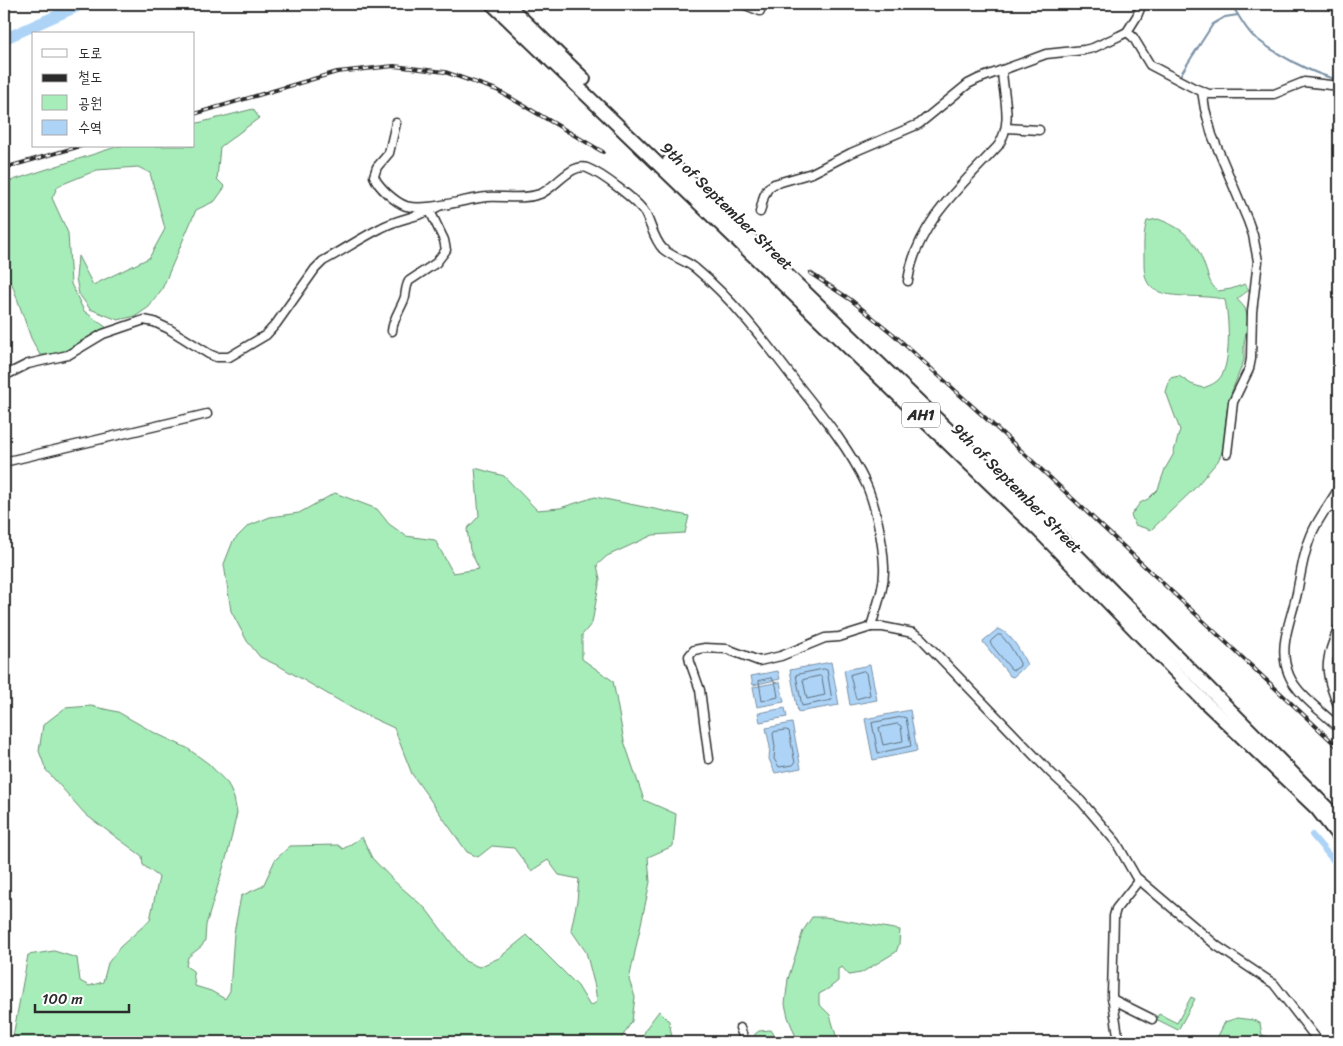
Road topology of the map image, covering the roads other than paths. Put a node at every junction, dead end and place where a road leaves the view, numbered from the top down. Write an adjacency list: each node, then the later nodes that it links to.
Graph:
1 (492, 4): 33 (highway, 9th of September Street / AH1)
2 (507, 4): 32 (highway, 9th of September Street / AH1)
3 (743, 4): 5 (street)
4 (1142, 4): 6 (street)
5 (760, 10)
6 (1126, 32): 7 (street); 9 (street)
7 (1002, 70): 11 (street); 15 (street)
8 (1339, 86): 9 (street)
9 (1202, 91): 20 (street)
10 (396, 123): 13 (street)
11 (1006, 128): 12 (street); 16 (street)
12 (1040, 130)
13 (442, 204): 14 (street); 25 (street)
14 (430, 211): 17 (street); 18 (street)
15 (760, 212)
16 (908, 280)
17 (392, 331)
18 (4, 376)
19 (208, 414): 21 (street)
20 (1227, 454)
21 (4, 462)
22 (1339, 488): 24 (street)
23 (1339, 504): 24 (street)
24 (1326, 510): 30 (street)
25 (871, 627): 31 (street); 34 (street)
26 (1339, 627): 27 (street)
27 (1330, 653): 28 (street); 29 (street)
28 (1339, 656)
29 (1339, 707)
30 (1339, 728)
31 (709, 759)
32 (1339, 820)
33 (1339, 837)
34 (1139, 880): 35 (street); 40 (street)
35 (1112, 999): 36 (street); 39 (street)
36 (1152, 1019)
37 (740, 1028): 38 (street)
38 (745, 1042)
39 (1119, 1042)
40 (1319, 1042)

